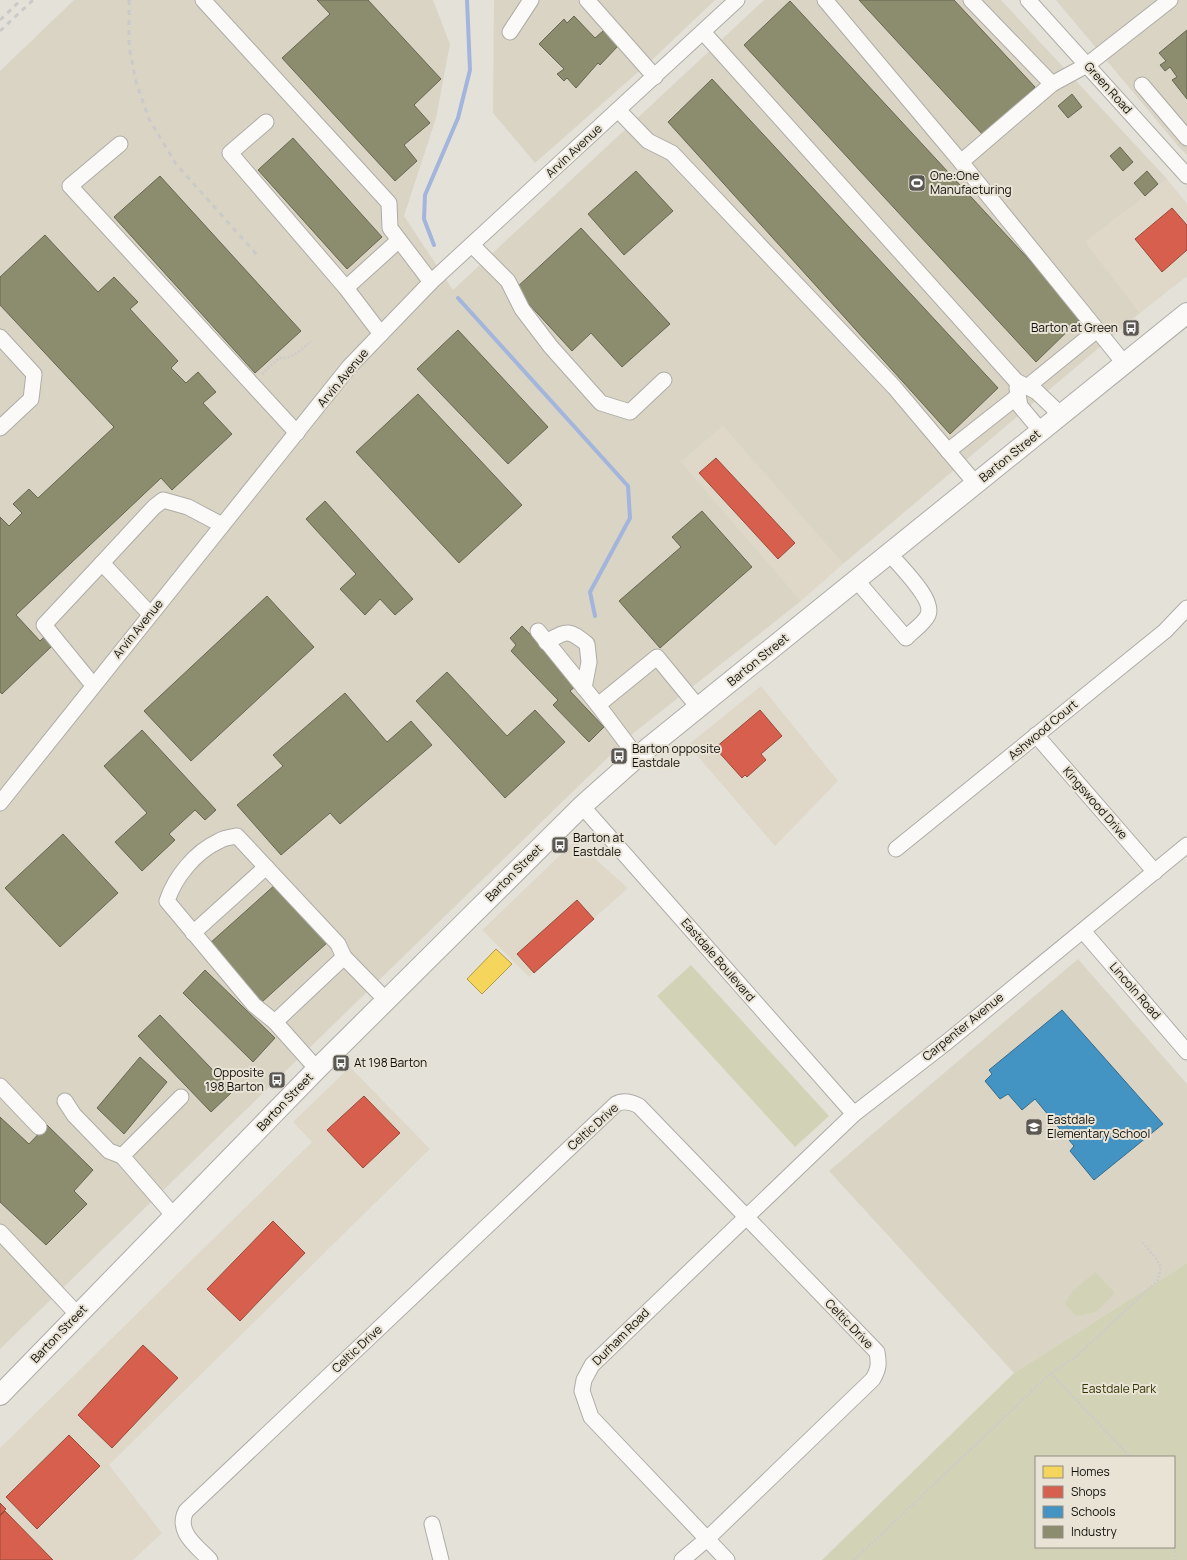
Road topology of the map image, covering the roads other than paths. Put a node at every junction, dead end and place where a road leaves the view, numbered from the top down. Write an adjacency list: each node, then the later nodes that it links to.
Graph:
1 (203, 0): 23 (street)
2 (531, 0): 9 (street)
3 (587, 0): 12 (street)
4 (737, 0): 10 (street, Arvin Avenue)
5 (825, 0): 21 (street)
6 (972, 0): 13 (street)
7 (1028, 0): 11 (street, Green Road)
8 (1170, 0): 11 (street)
9 (510, 32)
10 (703, 32): 12 (street, Arvin Avenue); 33 (street)
11 (1087, 65): 13 (street); 18 (street, Green Road)
12 (654, 77): 15 (street, Arvin Avenue)
13 (1052, 84): 21 (street)
14 (1142, 85): 16 (street)
15 (618, 110): 24 (street, Arvin Avenue); 38 (street)
16 (1166, 113): 18 (street); 19 (street)
17 (266, 122): 26 (street)
18 (1147, 131): 22 (street, Green Road)
19 (1187, 138)
20 (120, 144): 37 (street)
21 (961, 162): 28 (street)
22 (1187, 176)
23 (399, 240): 25 (street); 26 (street)
24 (472, 245): 25 (street, Arvin Avenue); 32 (street)
25 (431, 282): 29 (street, Arvin Avenue)
26 (346, 288): 29 (street)
27 (1187, 312): 31 (main road, Barton Street)
28 (1097, 330): 31 (street); 33 (street)
29 (381, 334): 37 (street, Arvin Avenue)
30 (0, 337): 35 (street)
31 (1124, 364): 34 (main road, Barton Street)
32 (664, 380)
33 (1021, 388): 34 (street); 36 (street); 38 (street)
34 (1061, 415): 36 (main road, Barton Street)
35 (0, 428)
36 (1041, 431): 39 (main road, Barton Street)
37 (297, 433): 40 (street, Arvin Avenue)
38 (948, 451): 39 (street)
39 (976, 484): 41 (main road, Barton Street)
40 (222, 525): 42 (street); 45 (street, Arvin Avenue)
41 (890, 554): 43 (main road, Barton Street); 43 (street)
42 (102, 562): 45 (street); 46 (street)
43 (857, 581): 49 (main road, Barton Street)
44 (1187, 608): 50 (street, Ashwood Court)
45 (150, 614): 46 (street, Arvin Avenue)
46 (93, 684): 52 (street, Arvin Avenue)
47 (584, 688): 47 (street); 48 (street)
48 (598, 705): 49 (street); 51 (street)
49 (698, 708): 51 (main road, Barton Street)
50 (1036, 734): 55 (street, Ashwood Court); 57 (street, Kingswood Drive)
51 (637, 758): 53 (main road, Barton Street)
52 (0, 803)
53 (582, 806): 61 (main road, Barton Street); 68 (street, Eastdale Boulevard)
54 (1187, 845): 57 (street, Carpenter Avenue)
55 (896, 849)
56 (266, 867): 59 (street); 59 (street); 60 (street)
57 (1155, 872): 58 (street, Carpenter Avenue)
58 (1082, 931): 63 (street, Lincoln Road); 68 (street, Carpenter Avenue)
59 (193, 933): 62 (street)
60 (344, 957): 61 (street); 62 (street)
61 (386, 1000): 64 (main road, Barton Street)
62 (274, 1022): 64 (street)
63 (1187, 1052)
64 (317, 1069): 71 (main road, Barton Street)
65 (0, 1086): 69 (street)
66 (181, 1097): 70 (street)
67 (65, 1101): 70 (street)
68 (854, 1114): 72 (street, Carpenter Avenue)
69 (39, 1127)
70 (122, 1156): 71 (street)
71 (174, 1216): 74 (main road, Barton Street)
72 (746, 1218): 77 (street, Durham Road); 77 (street, Celtic Drive); 78 (street, Celtic Drive)
73 (0, 1232): 74 (street)
74 (78, 1315): 75 (main road, Barton Street)
75 (0, 1395)
76 (432, 1524): 79 (street)
77 (707, 1539): 80 (street, Celtic Drive); 81 (street, Durham Road)
78 (210, 1560)
79 (441, 1560)
80 (682, 1560)
81 (727, 1560)

